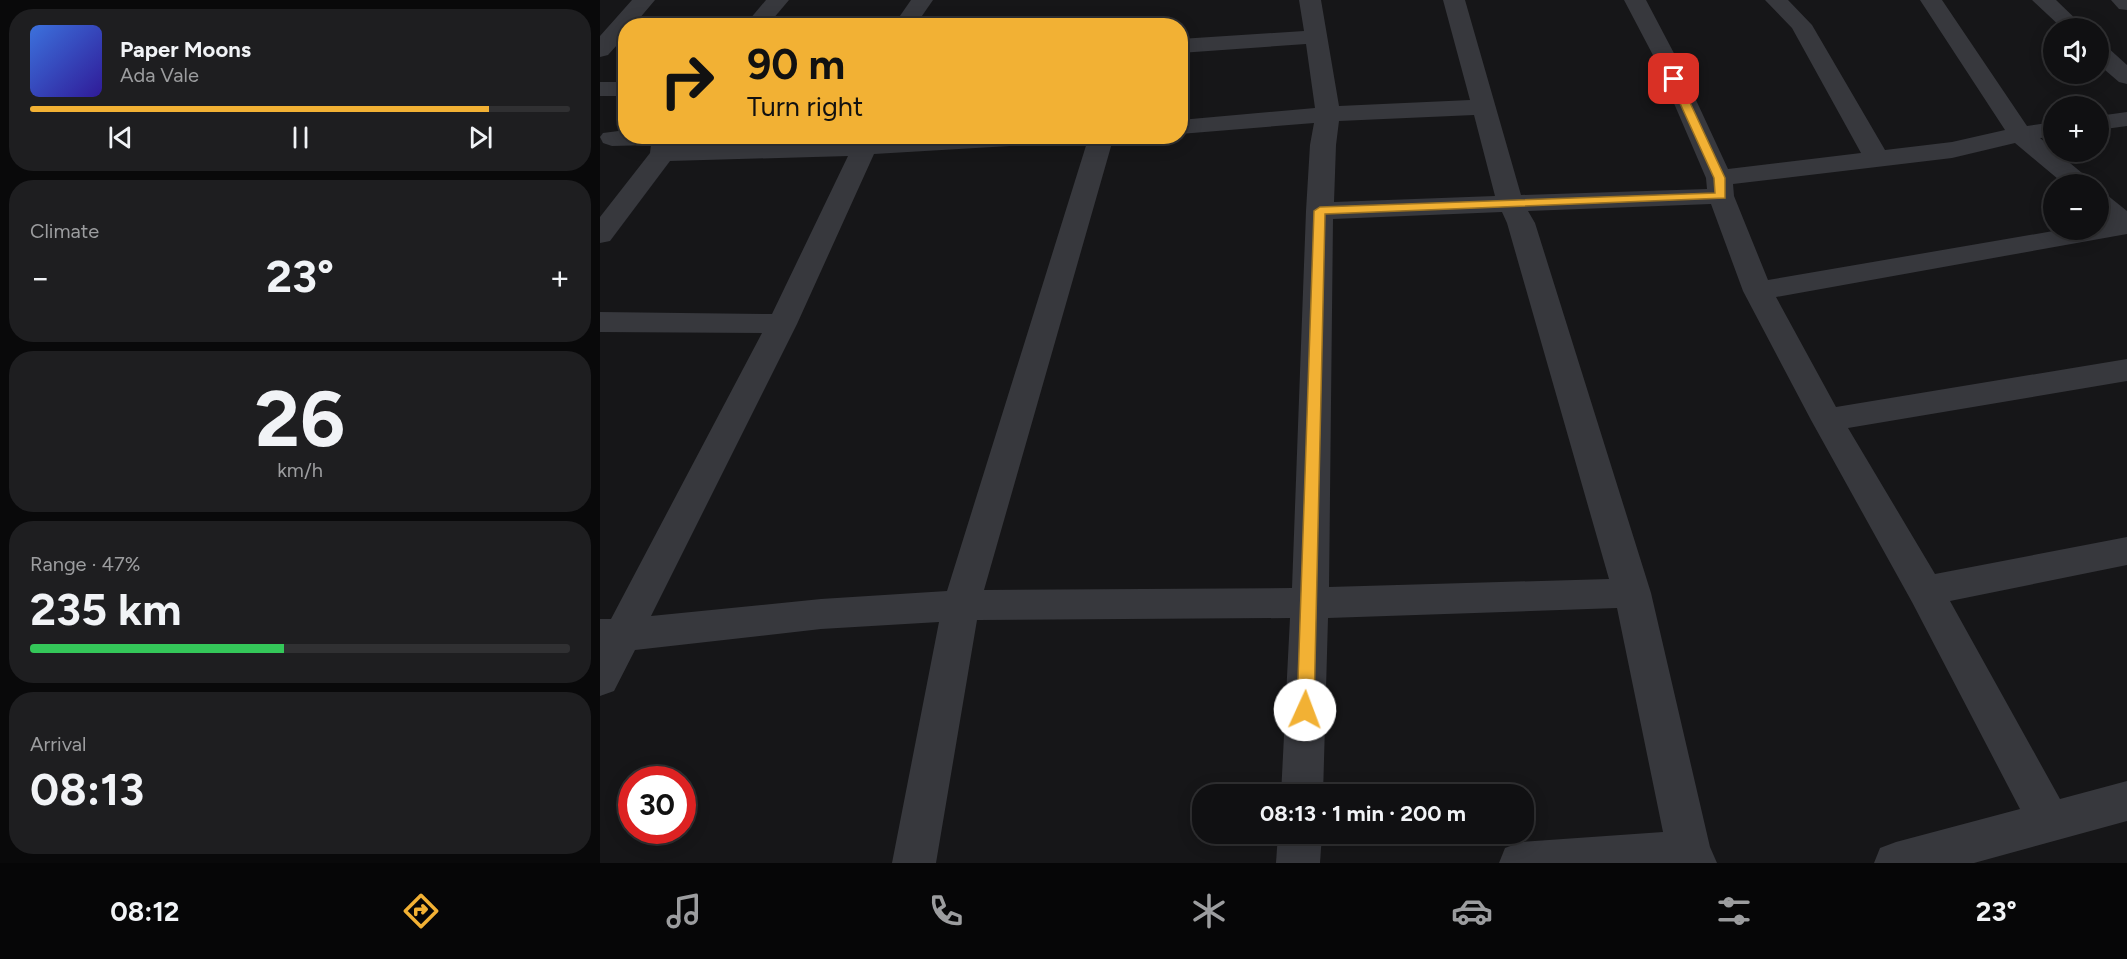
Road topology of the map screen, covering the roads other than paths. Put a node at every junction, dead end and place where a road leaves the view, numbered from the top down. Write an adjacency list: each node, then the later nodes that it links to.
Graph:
1 (644, 0): 12 (street)
2 (778, 0): 13 (street)
3 (922, 0): 14 (street)
4 (1310, 0): 17 (street)
5 (1454, 0): 24 (street)
6 (1635, 0): 40 (street)
7 (1776, 0): 38 (street)
8 (1931, 0): 30 (street)
9 (2043, 0): 15 (street)
10 (2122, 0): 11 (street)
11 (2127, 4)
12 (628, 18)
13 (762, 18)
14 (910, 18)
15 (2063, 18)
16 (618, 30): 19 (street)
17 (1315, 37): 18 (street); 25 (street)
18 (1188, 45)
19 (600, 50)
20 (2109, 61): 21 (street)
21 (2127, 77)
22 (600, 89): 23 (street)
23 (618, 89)
24 (1482, 107): 25 (street); 41 (street)
25 (1328, 114): 28 (street); 43 (street)
26 (2127, 118): 27 (street)
27 (2109, 121)
28 (1188, 126)
29 (2043, 131): 30 (street)
30 (2020, 134): 38 (street); 39 (street)
31 (612, 138): 32 (street)
32 (618, 139)
33 (663, 144): 45 (street)
34 (835, 144): 37 (street)
35 (918, 144): 37 (street)
36 (1100, 144): 55 (street)
37 (865, 147): 48 (street)
38 (1878, 159): 40 (street)
39 (2067, 174)
40 (1720, 187): 41 (street); 46 (street)
41 (1510, 202): 43 (street); 53 (street)
42 (2109, 210): 44 (street)
43 (1320, 211): 54 (street)
44 (2127, 226): 46 (street)
45 (600, 235)
46 (1758, 291): 50 (street)
47 (600, 322): 48 (street)
48 (782, 324): 56 (street)
49 (2127, 370): 50 (street)
50 (1827, 420): 52 (street)
51 (2127, 552): 52 (street)
52 (1925, 591): 60 (street)
53 (1632, 594): 54 (street); 62 (street)
54 (1310, 603): 55 (street); 58 (street)
55 (961, 605): 56 (street); 63 (street)
56 (611, 635): 57 (street)
57 (600, 678)
58 (1302, 784)
59 (2127, 801): 60 (street)
60 (2049, 820): 66 (street)
61 (1299, 844): 64 (street)
62 (1692, 857): 65 (street)
63 (914, 863)
64 (1298, 863)
65 (1521, 863)
66 (1896, 863)

